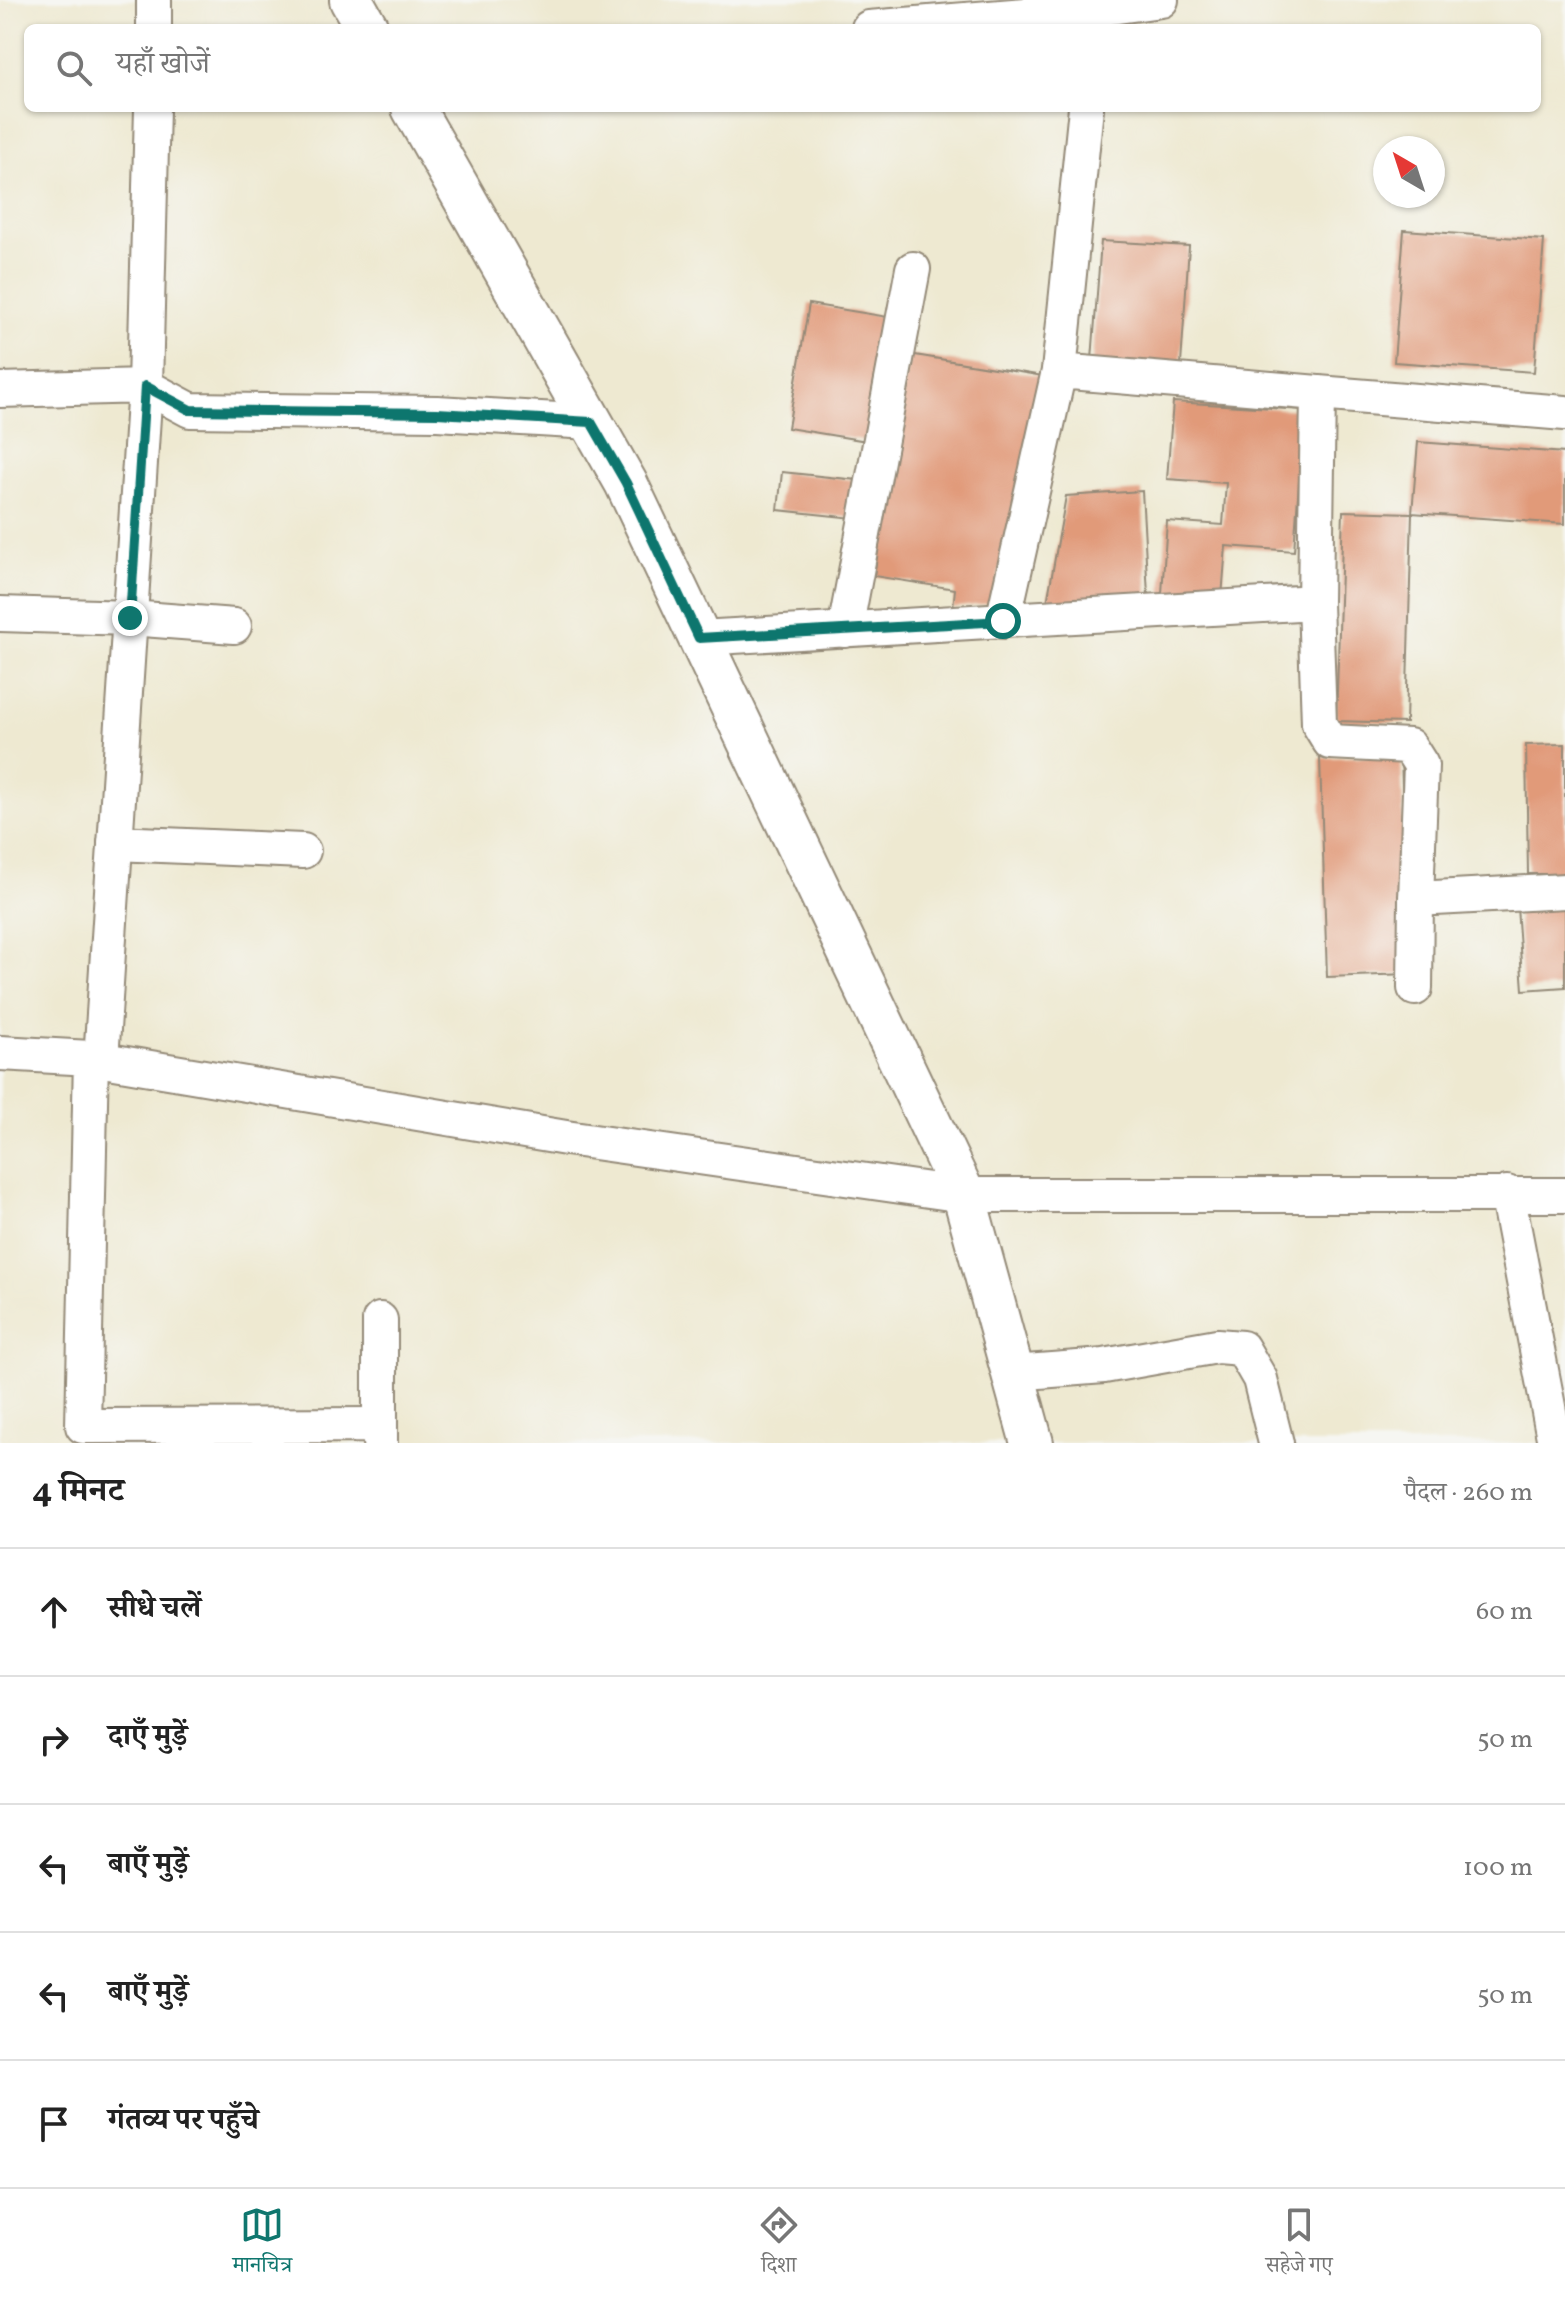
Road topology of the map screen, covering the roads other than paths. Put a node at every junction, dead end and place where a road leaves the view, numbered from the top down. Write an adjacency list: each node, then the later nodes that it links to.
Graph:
1 (154, 0): 5 (street)
2 (351, 0): 6 (street)
3 (1161, 0): 4 (street)
4 (1095, 18): 7 (street)
5 (154, 24)
6 (365, 24)
7 (959, 24)
8 (152, 112): 13 (street)
9 (415, 112): 17 (street)
10 (1086, 112): 12 (street)
11 (913, 269): 23 (street)
12 (1059, 371): 15 (street); 21 (street)
13 (145, 386): 14 (street); 17 (street); 20 (street)
14 (0, 390)
15 (1318, 393): 16 (street); 18 (street)
16 (1565, 413)
17 (591, 422): 24 (street)
18 (1315, 602): 21 (street); 28 (street)
19 (0, 614): 20 (street)
20 (130, 618): 22 (street); 25 (street)
21 (1003, 621): 23 (street)
22 (234, 626)
23 (845, 630): 24 (street)
24 (699, 638): 33 (street)
25 (115, 843): 26 (street); 31 (street)
26 (303, 851)
27 (1565, 891): 28 (street)
28 (1416, 899): 29 (street)
29 (1415, 988)
30 (0, 1053): 31 (street)
31 (96, 1059): 33 (street); 37 (street)
32 (1507, 1193): 33 (street); 34 (street); 41 (street)
33 (964, 1195): 36 (street)
34 (1565, 1195)
35 (380, 1320): 38 (street)
36 (1013, 1373): 39 (street); 40 (street)
37 (83, 1434): 38 (street)
38 (380, 1434)
39 (1032, 1443)
40 (1276, 1443)
41 (1555, 1443)

